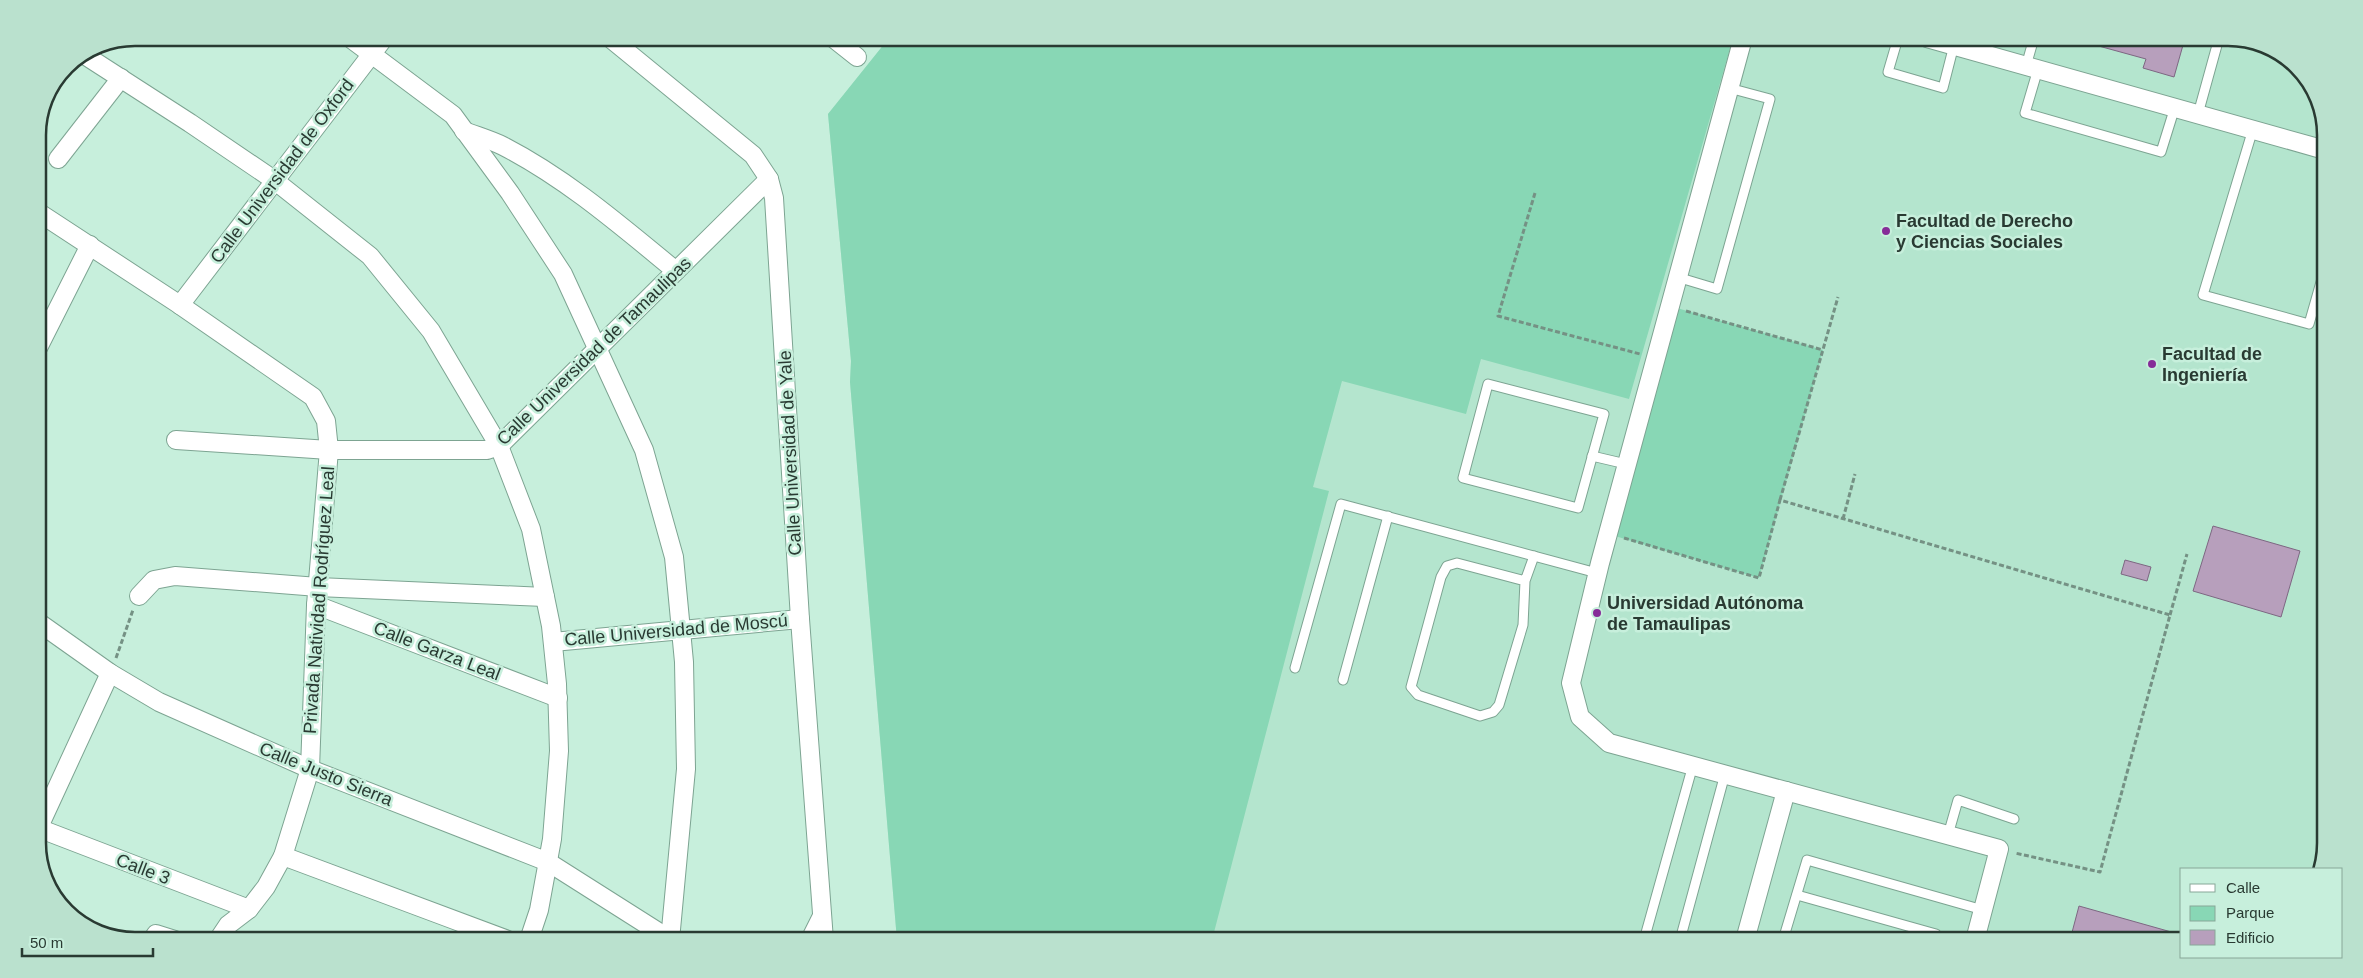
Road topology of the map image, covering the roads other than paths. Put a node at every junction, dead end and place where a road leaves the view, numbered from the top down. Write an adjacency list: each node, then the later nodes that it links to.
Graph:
1 (359, 46): 11 (street)
2 (377, 46): 11 (street, Calle Universidad de Oxford)
3 (620, 46): 23 (street, Calle Universidad de Yale)
4 (843, 46): 12 (street)
5 (1741, 46): 16 (street)
6 (1896, 46): 7 (lane)
7 (1954, 46)
8 (1958, 46): 14 (street)
9 (2033, 46): 14 (lane)
10 (2217, 46): 18 (lane)
11 (370, 55): 20 (street); 24 (street, Calle Universidad de Oxford)
12 (857, 57)
13 (90, 59): 15 (street)
14 (2032, 67): 17 (street); 17 (lane)
15 (121, 78): 22 (street); 24 (street)
16 (1729, 88): 28 (street); 28 (lane)
17 (2175, 108): 18 (street)
18 (2198, 114): 19 (street)
19 (2253, 129): 21 (street); 29 (lane)
20 (464, 130): 27 (street); 32 (street)
21 (2317, 148)
22 (58, 159)
23 (769, 179): 27 (street, Calle Universidad de Tamaulipas); 46 (street, Calle Universidad de Yale)
24 (274, 180): 30 (street, Calle Universidad de Oxford); 34 (street)
25 (46, 217): 26 (street, Privada Natividad Rodríguez Leal)
26 (90, 245): 30 (street, Privada Natividad Rodríguez Leal); 31 (street)
27 (676, 272): 32 (street, Calle Universidad de Tamaulipas)
28 (1678, 277): 37 (street)
29 (2317, 296)
30 (180, 305): 35 (street, Privada Natividad Rodríguez Leal)
31 (46, 332)
32 (597, 350): 34 (street, Calle Universidad de Tamaulipas); 48 (street)
33 (176, 440): 35 (street, Calle Universidad de Tamaulipas)
34 (499, 446): 35 (street, Calle Universidad de Tamaulipas); 44 (street)
35 (329, 450): 42 (street, Privada Natividad Rodríguez Leal)
36 (1592, 456): 36 (lane); 37 (lane)
37 (1626, 464): 40 (street)
38 (1388, 516): 39 (lane); 50 (lane); 52 (lane)
39 (1534, 556): 40 (lane); 41 (lane)
40 (1597, 573): 54 (street)
41 (1526, 581): 41 (lane)
42 (318, 587): 43 (street); 44 (street); 45 (street, Privada Natividad Rodríguez Leal)
43 (139, 596)
44 (545, 597): 49 (street)
45 (316, 605): 53 (street, Calle Garza Leal); 55 (street, Privada Natividad Rodríguez Leal)
46 (800, 619): 48 (street, Calle Universidad de Moscú); 67 (street, Calle Universidad de Yale)
47 (46, 628): 51 (street, Calle Justo Sierra)
48 (681, 630): 49 (street, Calle Universidad de Moscú); 72 (street)
49 (553, 642): 53 (street)
50 (1295, 668)
51 (110, 673): 55 (street, Calle Justo Sierra); 58 (street)
52 (1343, 680)
53 (558, 698): 63 (street)
54 (1693, 765): 56 (street); 75 (lane)
55 (310, 769): 62 (street, Privada Natividad Rodríguez Leal); 63 (street, Calle Justo Sierra)
56 (1725, 774): 57 (street); 76 (lane)
57 (1786, 791): 61 (street); 77 (street)
58 (46, 812)
59 (2014, 819): 61 (lane)
60 (46, 832): 65 (street, Calle 3)
61 (1948, 835): 66 (street)
62 (283, 856): 65 (street, Privada Natividad Rodríguez Leal); 69 (street)
63 (548, 862): 70 (street); 71 (street, Calle Justo Sierra)
64 (1797, 894): 66 (lane); 78 (lane); 79 (lane)
65 (249, 909): 68 (street, Privada Natividad Rodríguez Leal)
66 (1983, 910): 80 (street)
67 (822, 915): 73 (street); 74 (street, Calle Universidad de Yale)
68 (223, 932)
69 (487, 932)
70 (532, 932)
71 (657, 932)
72 (671, 932)
73 (814, 932)
74 (823, 932)
75 (1646, 932)
76 (1682, 932)
77 (1747, 932)
78 (1785, 932)
79 (1929, 932)
80 (1977, 932)

